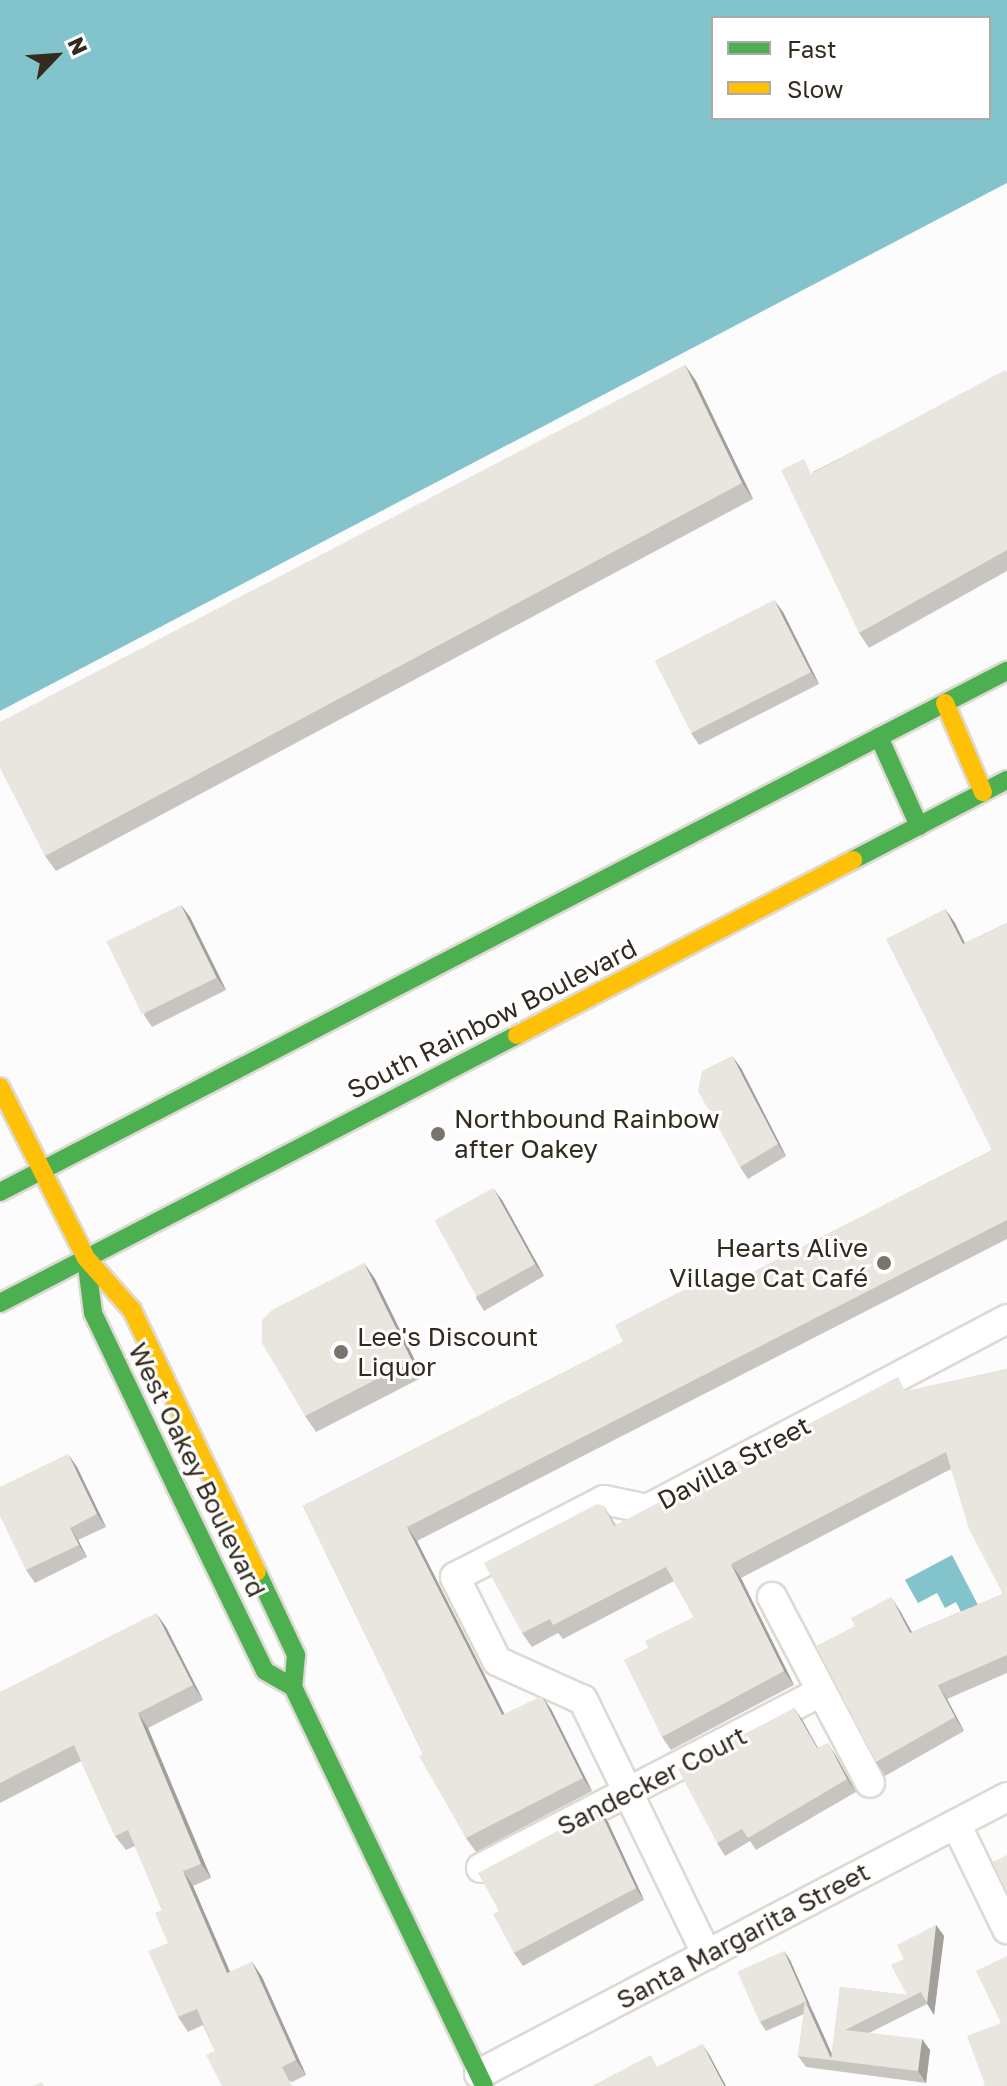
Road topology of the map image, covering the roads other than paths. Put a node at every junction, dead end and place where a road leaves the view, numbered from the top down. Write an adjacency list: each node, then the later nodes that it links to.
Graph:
1 (1007, 671): 2 (main road)
2 (945, 703): 3 (main road); 5 (main road)
3 (879, 737): 6 (main road); 8 (main road)
4 (1007, 780): 5 (main road, South Rainbow Boulevard)
5 (983, 792): 6 (main road, South Rainbow Boulevard)
6 (919, 826): 10 (main road, South Rainbow Boulevard)
7 (0, 1087): 8 (main road, West Oakey Boulevard)
8 (43, 1170): 9 (main road); 10 (main road, West Oakey Boulevard)
9 (0, 1192)
10 (86, 1258): 11 (main road, South Rainbow Boulevard); 14 (main road, West Oakey Boulevard); 14 (main road, West Oakey Boulevard)
11 (0, 1303)
12 (1007, 1319): 17 (street, Davilla Street)
13 (772, 1597): 15 (street)
14 (293, 1687): 23 (main road, West Oakey Boulevard)
15 (821, 1692): 16 (street); 17 (street, Sandecker Court)
16 (870, 1783)
17 (629, 1794): 20 (street, Sandecker Court); 22 (street)
18 (1007, 1797): 19 (street, Santa Margarita Street)
19 (956, 1824): 21 (street); 22 (street, Santa Margarita Street)
20 (481, 1868)
21 (1007, 1929)
22 (707, 1955): 23 (street, Santa Margarita Street)
23 (482, 2080)

